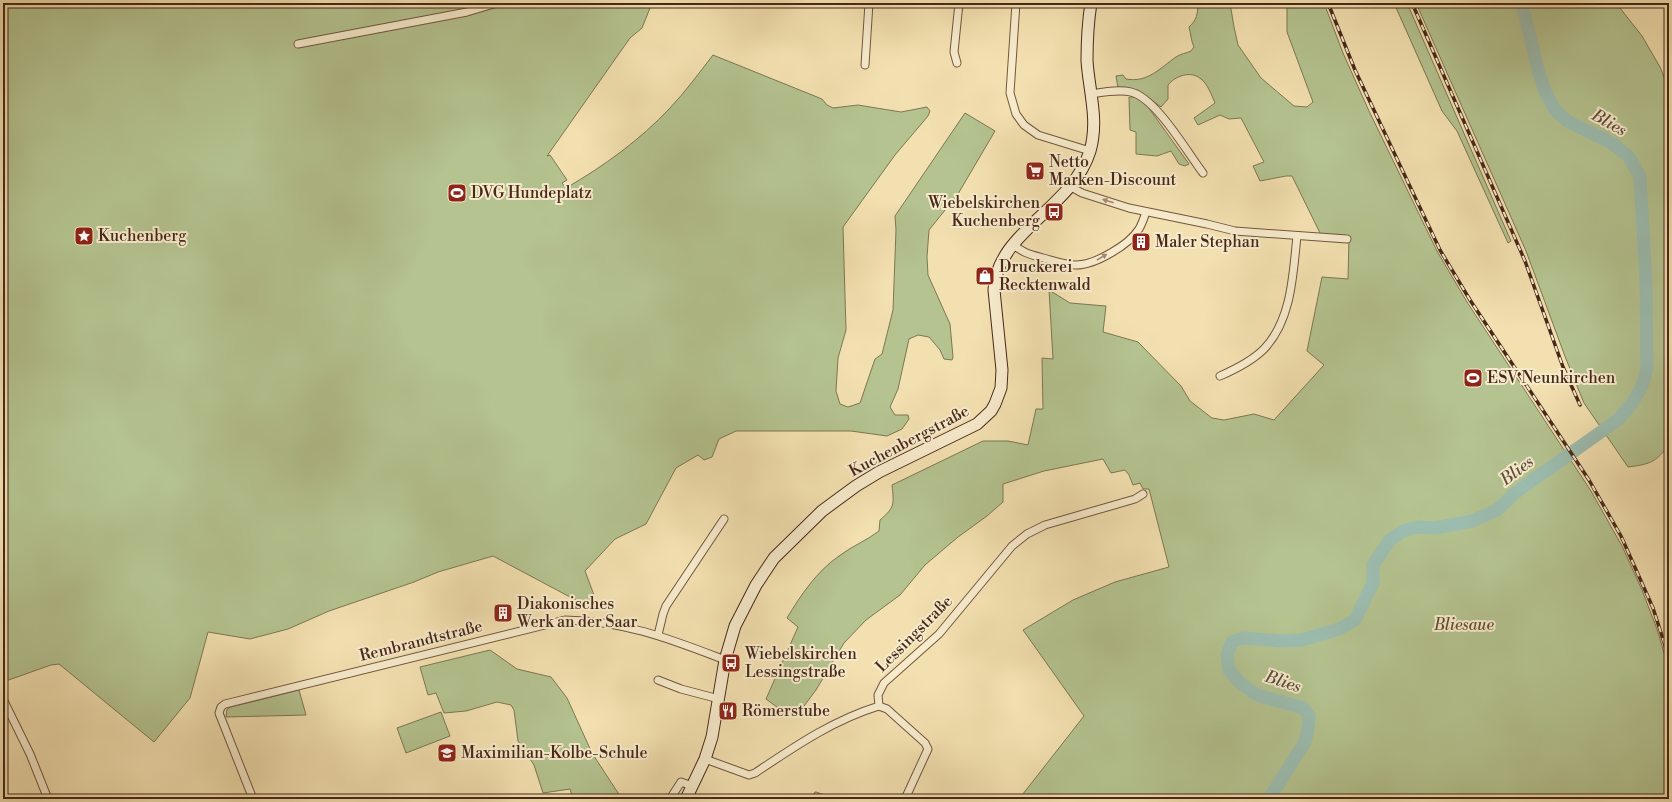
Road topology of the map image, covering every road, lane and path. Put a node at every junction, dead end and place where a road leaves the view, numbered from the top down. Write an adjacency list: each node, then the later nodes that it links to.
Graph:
1 (497, 3): 6 (street)
2 (869, 3): 8 (street)
3 (959, 3): 7 (street)
4 (1016, 3): 10 (street)
5 (1091, 3): 9 (main road, Kuchenbergstraße)
6 (298, 44)
7 (957, 63)
8 (865, 65)
9 (1091, 94): 10 (main road, Kuchenbergstraße); 11 (street)
10 (1090, 151): 12 (main road, Kuchenbergstraße)
11 (1203, 173)
12 (1071, 187): 13 (street, one-way to 12); 16 (main road, Kuchenbergstraße)
13 (1146, 212): 14 (street); 16 (street, one-way to 13)
14 (1297, 236): 15 (street); 17 (street)
15 (1347, 239)
16 (1013, 244): 21 (main road, Kuchenbergstraße)
17 (1220, 376)
18 (1143, 494): 25 (street, Lessingstraße)
19 (724, 519): 20 (street)
20 (658, 635): 21 (street, Rembrandtstraße); 29 (street, Rembrandtstraße)
21 (725, 660): 24 (main road, Kuchenbergstraße)
22 (658, 680): 24 (street)
23 (3, 699): 28 (street)
24 (719, 699): 26 (main road, Kuchenbergstraße)
25 (879, 706): 26 (street); 32 (street)
26 (705, 759): 27 (main road, Kuchenbergstraße)
27 (692, 786): 30 (street); 31 (main road, Kuchenbergstraße)
28 (48, 799)
29 (253, 799)
30 (670, 799)
31 (686, 799)
32 (905, 799)

